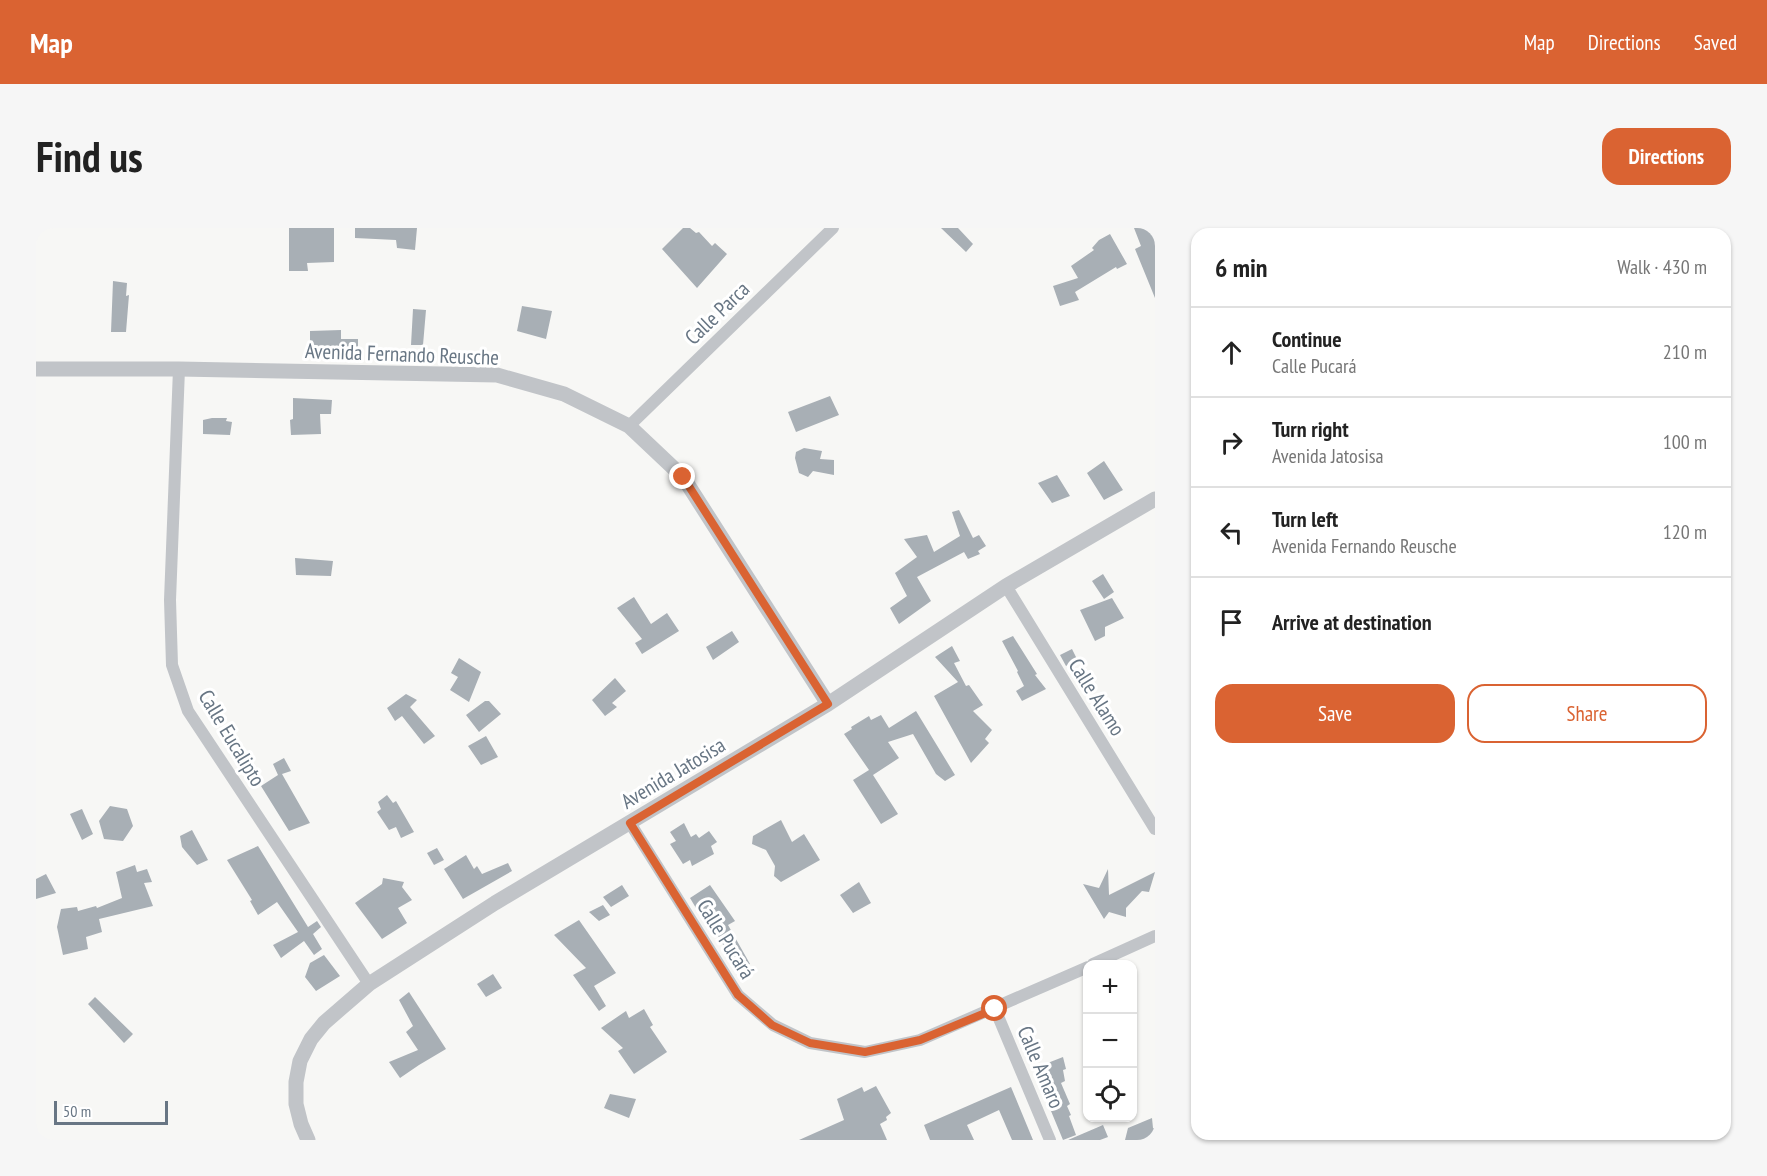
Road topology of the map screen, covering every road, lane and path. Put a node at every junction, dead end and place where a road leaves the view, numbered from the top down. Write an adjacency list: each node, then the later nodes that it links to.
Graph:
1 (833, 228): 4 (street, Calle Parca)
2 (36, 369): 3 (street, Avenida Fernando Reusche)
3 (179, 369): 4 (street, Avenida Fernando Reusche); 13 (street, Calle Eucalipto)
4 (629, 426): 7 (street, Avenida Fernando Reusche)
5 (1155, 499): 6 (street, Avenida Jatosisa)
6 (1006, 586): 7 (street, Avenida Jatosisa); 9 (street, Calle Alamo)
7 (828, 704): 8 (street, Avenida Jatosisa)
8 (630, 823): 13 (street, Avenida Jatosisa); 14 (street, Calle Pucará)
9 (1155, 829)
10 (1155, 936): 11 (street)
11 (1102, 960)
12 (1083, 969): 14 (street, Calle Pucará)
13 (369, 984): 15 (street, Avenida Jatosisa)
14 (995, 1009): 16 (street, Calle Amaro)
15 (308, 1140)
16 (1050, 1140)

